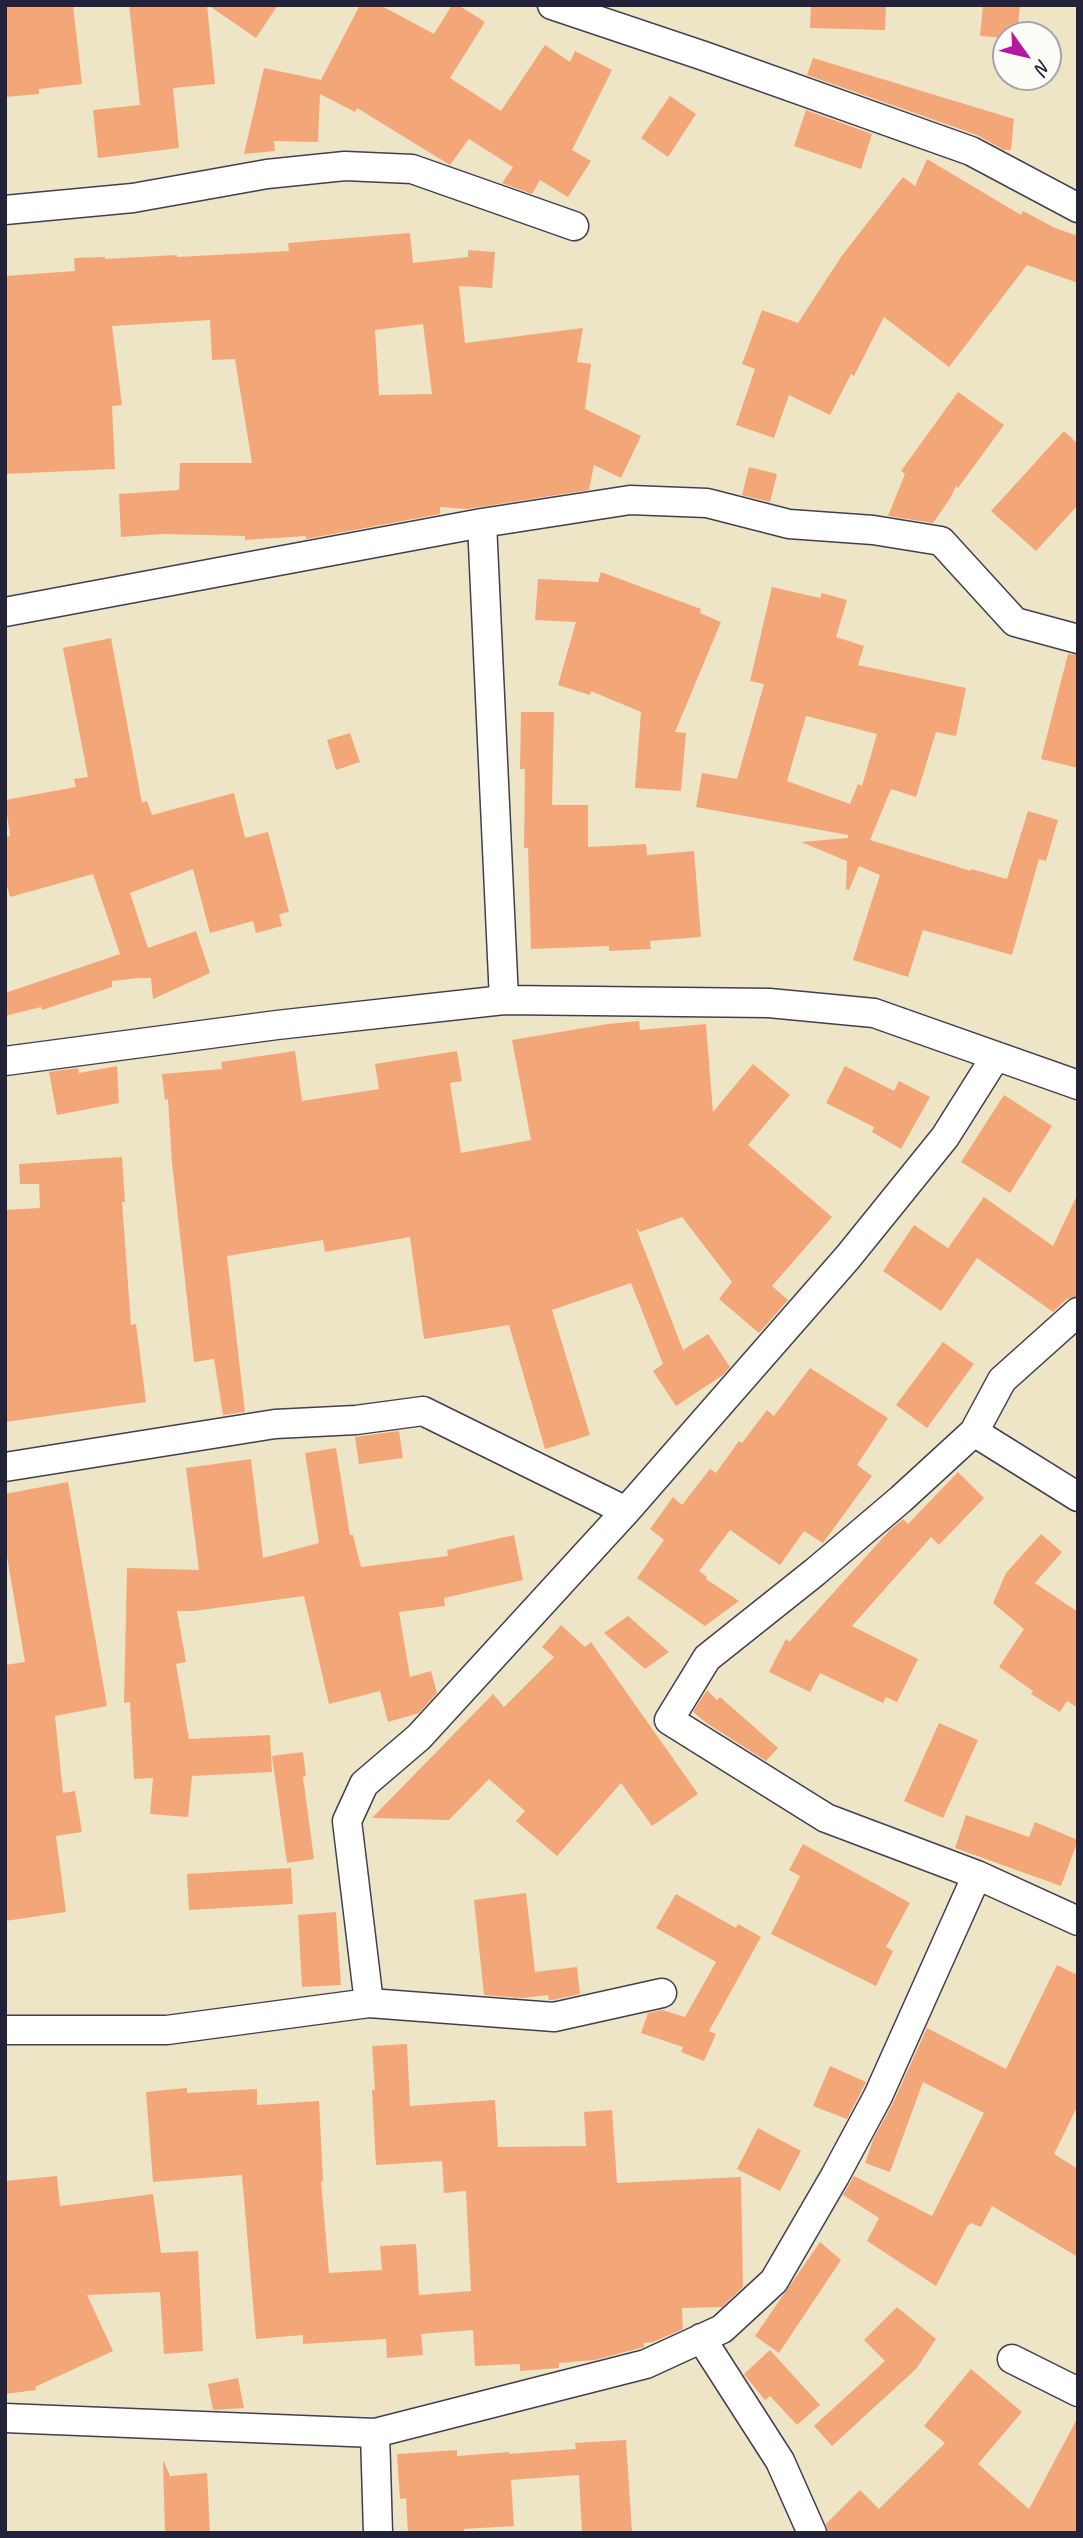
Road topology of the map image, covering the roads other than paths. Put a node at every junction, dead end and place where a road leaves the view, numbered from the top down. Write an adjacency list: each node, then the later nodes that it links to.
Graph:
1 (552, 5): 2 (street)
2 (1078, 208)
3 (5, 210): 4 (street)
4 (574, 226)
5 (482, 523): 6 (street); 7 (street); 8 (street)
6 (5, 612)
7 (1078, 639)
8 (504, 1000): 9 (street); 10 (street)
9 (996, 1056): 11 (street); 16 (street)
10 (5, 1061)
11 (1078, 1085)
12 (1078, 1312): 13 (street)
13 (974, 1432): 15 (street); 17 (street)
14 (5, 1467): 16 (street)
15 (1078, 1497)
16 (626, 1511): 20 (street)
17 (977, 1875): 18 (street); 22 (street)
18 (1078, 1921)
19 (662, 1993): 20 (street)
20 (369, 2003): 21 (street)
21 (5, 2030)
22 (701, 2339): 26 (street); 28 (street)
23 (1012, 2359): 24 (street)
24 (1078, 2392)
25 (5, 2418): 26 (street)
26 (375, 2432): 27 (street)
27 (378, 2533)
28 (812, 2533)

